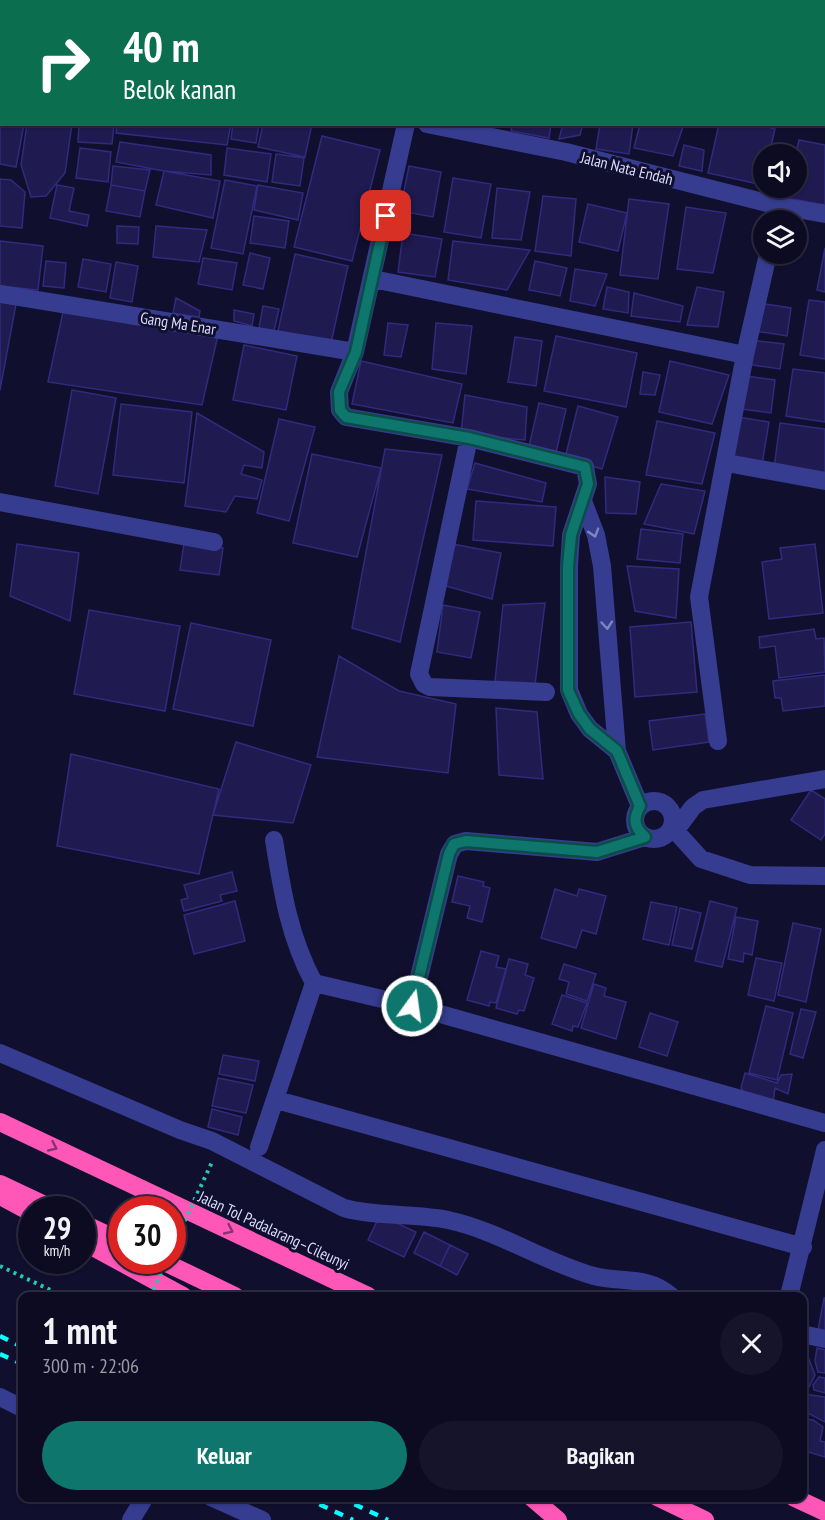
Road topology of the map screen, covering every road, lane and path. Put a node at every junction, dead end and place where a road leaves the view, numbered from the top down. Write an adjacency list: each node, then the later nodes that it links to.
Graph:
1 (406, 126): 7 (street)
2 (446, 126): 3 (street, Jalan Nata Endah)
3 (767, 210)
4 (807, 214): 5 (street, Jalan Nata Endah)
5 (825, 214)
6 (766, 264): 10 (street)
7 (373, 279): 9 (street); 10 (street)
8 (0, 294): 9 (street, Gang Ma Enar)
9 (356, 352): 11 (street)
10 (745, 355): 12 (street)
11 (469, 438): 14 (street); 17 (street)
12 (727, 463): 13 (street); 18 (street)
13 (825, 481)
14 (583, 501): 19 (street, one-way to 19); 19 (street)
15 (0, 502): 16 (street)
16 (214, 542)
17 (546, 692)
18 (718, 741)
19 (617, 751): 21 (street)
20 (825, 779): 22 (street)
21 (640, 806): 22 (street); 23 (street)
22 (674, 829): 23 (street); 25 (street)
23 (645, 837): 27 (street)
24 (274, 840): 26 (street)
25 (825, 876)
26 (314, 982): 27 (street); 29 (street)
27 (412, 1006): 31 (street)
28 (0, 1053): 51 (street)
29 (277, 1100): 32 (street); 41 (street)
30 (0, 1122): 50 (highway, Jalan Tol Padalarang–Cileunyi, one-way to 50)
31 (825, 1123)
32 (259, 1147)
33 (825, 1150): 35 (street)
34 (213, 1160): 40 (path, bridge)
35 (822, 1175): 41 (street)
36 (0, 1184): 38 (highway)
37 (0, 1196): 39 (highway)
38 (25, 1196)
39 (18, 1206)
40 (186, 1218)
41 (803, 1247): 52 (street)
42 (96, 1249): 48 (highway)
43 (0, 1266): 46 (path)
44 (186, 1272): 49 (highway)
45 (160, 1274): 47 (path, bridge)
46 (55, 1292)
47 (152, 1292)
48 (176, 1292)
49 (227, 1292)
50 (360, 1292)
51 (665, 1292)
52 (790, 1292)
53 (807, 1335): 54 (street)
54 (825, 1339)
55 (0, 1397): 56 (street)
56 (18, 1406)
57 (142, 1502): 63 (street)
58 (222, 1502): 64 (street)
59 (537, 1502): 65 (highway)
60 (667, 1502): 66 (highway)
61 (804, 1502): 62 (highway)
62 (825, 1512)
63 (131, 1520)
64 (262, 1520)
65 (558, 1520)
66 (705, 1520)

